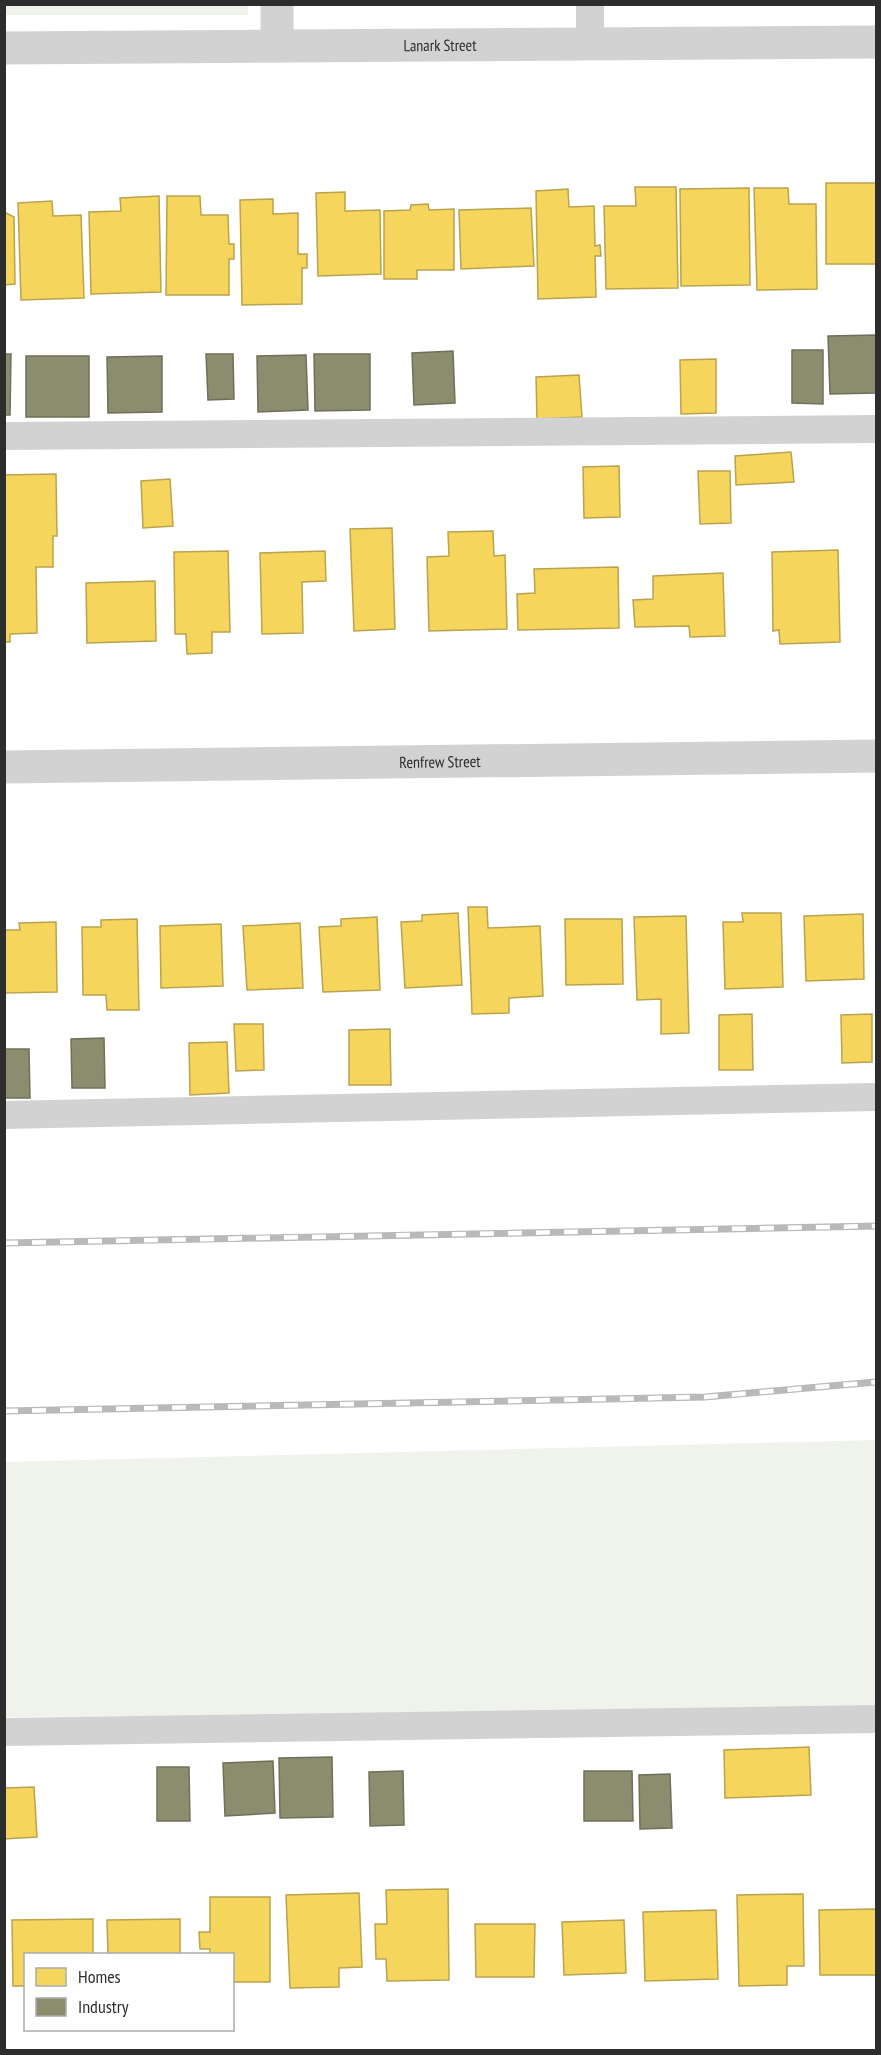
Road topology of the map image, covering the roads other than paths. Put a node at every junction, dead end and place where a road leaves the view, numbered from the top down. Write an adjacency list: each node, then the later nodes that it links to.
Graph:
1 (277, 4): 5 (street)
2 (590, 4): 4 (lane)
3 (876, 42): 4 (street, Lanark Street)
4 (590, 43): 5 (street, Lanark Street)
5 (277, 45): 6 (street, Lanark Street)
6 (4, 48)
7 (876, 429): 8 (lane)
8 (4, 436)
9 (876, 756): 10 (street, Renfrew Street)
10 (4, 767)
11 (876, 1096): 12 (lane)
12 (4, 1115)
13 (876, 1719): 14 (lane)
14 (4, 1732)

